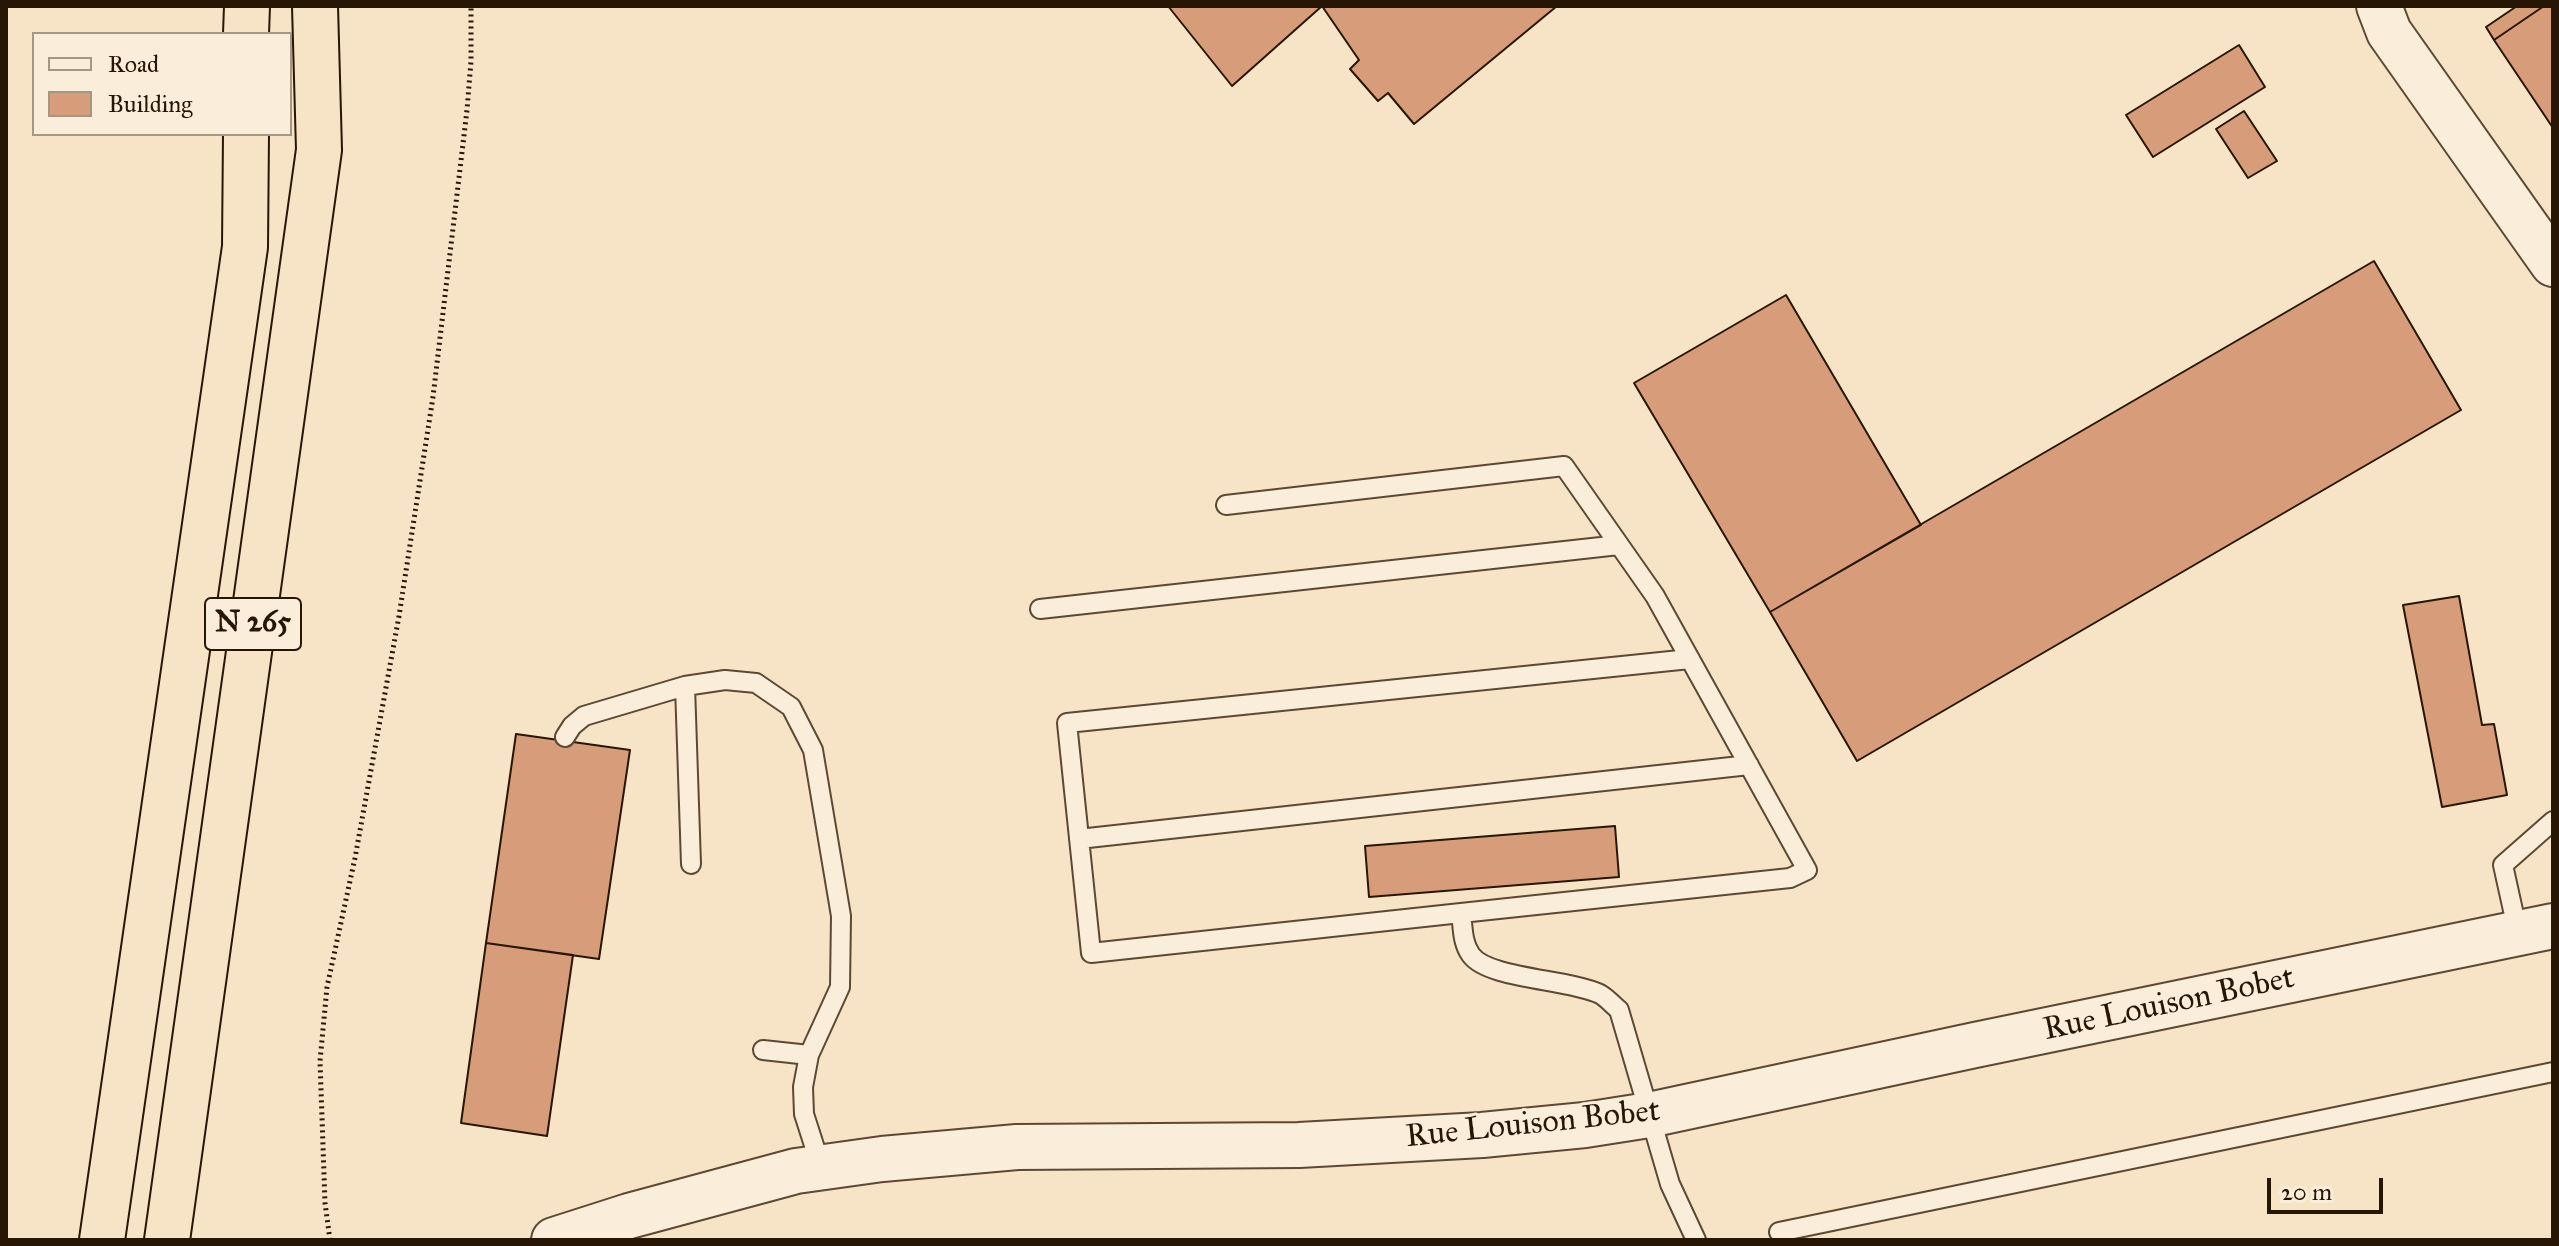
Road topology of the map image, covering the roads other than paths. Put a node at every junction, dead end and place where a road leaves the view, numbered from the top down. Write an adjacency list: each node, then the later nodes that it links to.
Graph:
1 (247, 6): 4 (highway)
2 (315, 6): 26 (highway, N 265)
3 (2379, 6): 6 (street)
4 (246, 32)
5 (246, 136): 25 (highway, N 265)
6 (2553, 264)
7 (1226, 505): 8 (lane)
8 (1619, 545): 9 (lane); 10 (lane)
9 (1040, 609)
10 (1690, 659): 13 (lane); 15 (lane)
11 (685, 686): 12 (lane); 16 (lane); 20 (lane)
12 (565, 737)
13 (1749, 765): 15 (lane); 17 (lane)
14 (2553, 821): 18 (lane)
15 (1079, 839): 17 (lane)
16 (691, 864)
17 (1461, 913): 22 (lane)
18 (2536, 930): 22 (street, Rue Louison Bobet)
19 (763, 1050): 20 (lane)
20 (809, 1055): 23 (lane)
21 (2553, 1072): 24 (lane)
22 (1649, 1115): 23 (street, Rue Louison Bobet); 28 (lane)
23 (821, 1167): 27 (street, Rue Louison Bobet)
24 (1779, 1232)
25 (102, 1240)
26 (167, 1240)
27 (554, 1240)
28 (1696, 1240)

